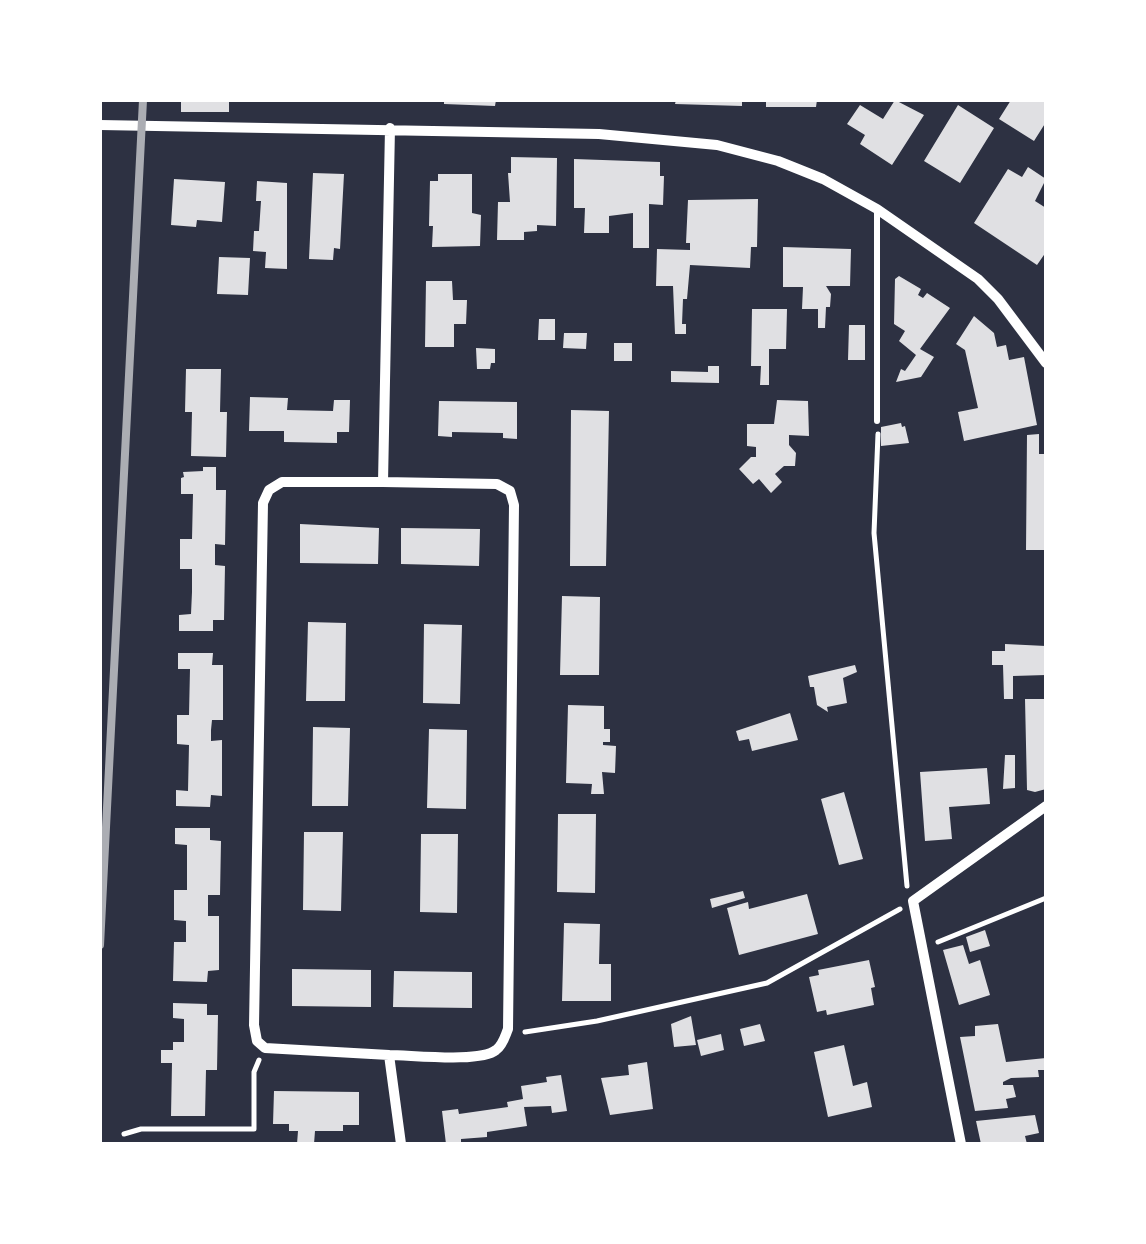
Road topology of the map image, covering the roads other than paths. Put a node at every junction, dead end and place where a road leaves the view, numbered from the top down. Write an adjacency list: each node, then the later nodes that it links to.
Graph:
1 (100, 124): 2 (street)
2 (390, 128): 3 (street); 6 (street)
3 (877, 209): 4 (street); 5 (lane)
4 (1046, 363)
5 (877, 421)
6 (383, 482): 8 (street); 8 (street)
7 (1046, 806): 10 (street)
8 (389, 1055): 9 (street)
9 (401, 1144)
10 (961, 1144)

